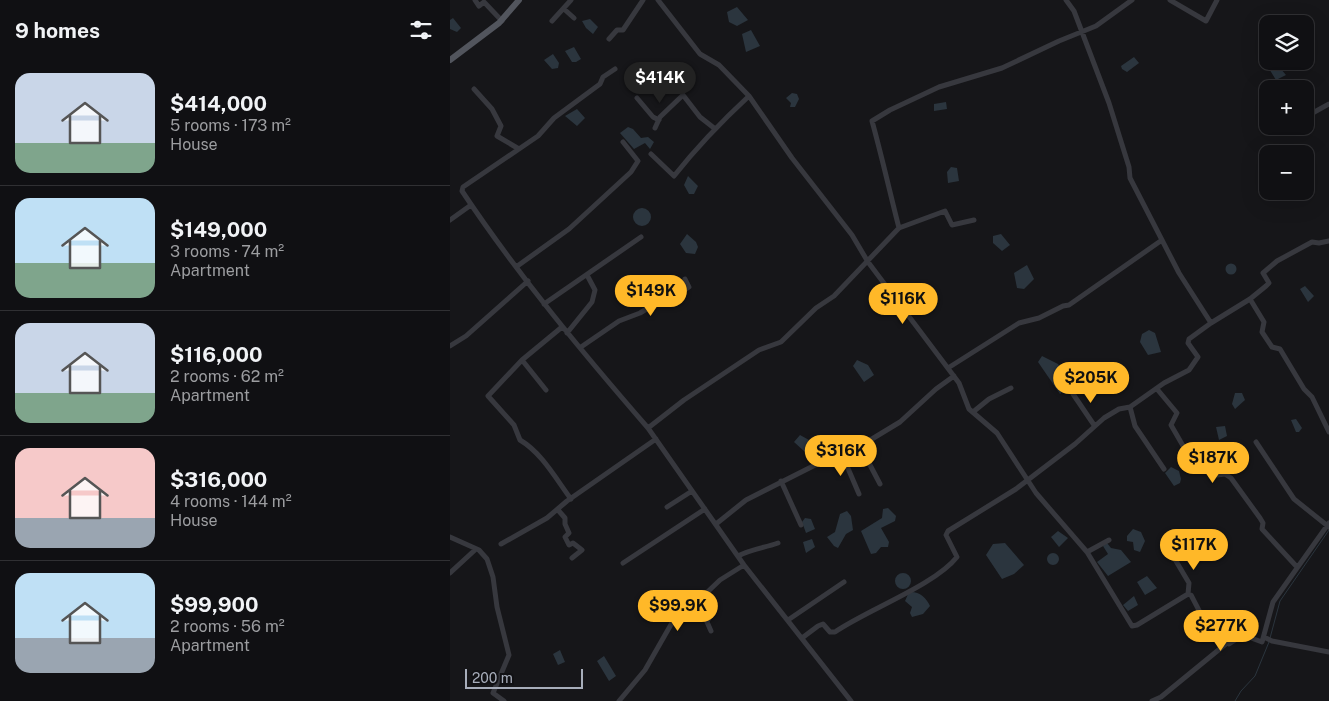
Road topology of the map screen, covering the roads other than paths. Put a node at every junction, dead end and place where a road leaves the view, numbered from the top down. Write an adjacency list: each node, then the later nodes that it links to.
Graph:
1 (475, 0): 13 (street)
2 (518, 0): 13 (main road)
3 (571, 0): 10 (street)
4 (643, 0): 15 (street)
5 (658, 0): 19 (street)
6 (1066, 0): 14 (street)
7 (1132, 0): 14 (street)
8 (1170, 0): 9 (street)
9 (1218, 0)
10 (564, 9): 11 (street); 12 (street)
11 (574, 18)
12 (552, 20)
13 (502, 21): 16 (main road)
14 (1082, 33): 32 (street); 34 (street)
15 (609, 39)
16 (450, 60)
17 (614, 68): 27 (street)
18 (474, 89): 27 (street)
19 (749, 96): 25 (street); 36 (street)
20 (637, 98): 23 (street)
21 (1329, 104): 22 (street)
22 (1314, 112)
23 (659, 120): 24 (street); 25 (street)
24 (655, 128)
25 (714, 128): 28 (street)
26 (623, 142): 37 (street)
27 (519, 149): 29 (street)
28 (651, 154)
29 (471, 205): 30 (street); 37 (street)
30 (450, 220)
31 (974, 220): 32 (street)
32 (899, 228): 36 (street)
33 (641, 237): 38 (street)
34 (1162, 240): 43 (street); 49 (street)
35 (1329, 241): 41 (street)
36 (868, 262): 49 (street); 58 (street)
37 (516, 267): 40 (street)
38 (587, 275): 42 (street); 45 (street)
39 (685, 279): 47 (street)
40 (528, 281): 42 (street); 46 (street)
41 (1250, 299): 43 (street); 59 (street)
42 (544, 304): 44 (street)
43 (1211, 324): 52 (street)
44 (562, 327): 45 (street); 48 (street)
45 (567, 333): 47 (street)
46 (450, 346)
47 (581, 347): 58 (street)
48 (522, 360): 53 (street); 70 (street)
49 (948, 368): 50 (street)
50 (954, 376): 56 (street); 61 (street)
51 (1011, 388): 56 (street)
52 (1157, 389): 55 (street); 88 (street)
53 (546, 390)
54 (1073, 394): 57 (street)
55 (1130, 407): 57 (street); 64 (street)
56 (973, 412): 65 (street)
57 (1094, 425): 65 (street)
58 (648, 428): 60 (street)
59 (1329, 432)
60 (656, 439): 68 (street); 70 (street)
61 (857, 442): 63 (street); 67 (street)
62 (1256, 442): 76 (street)
63 (841, 452): 66 (street); 69 (street)
64 (1164, 469)
65 (1027, 480): 82 (street); 96 (street)
66 (781, 481): 74 (street); 75 (street)
67 (880, 484)
68 (692, 491): 71 (street); 72 (street)
69 (859, 494)
70 (571, 499): 73 (street)
71 (667, 507)
72 (705, 509): 74 (street); 86 (street)
73 (558, 510): 80 (street); 85 (street)
74 (716, 524): 83 (street)
75 (801, 525)
76 (1328, 526): 88 (street)
77 (450, 537): 81 (street)
78 (1109, 540): 82 (street)
79 (778, 543): 83 (street)
80 (501, 544)
81 (476, 549): 89 (street); 100 (street)
82 (1087, 552): 91 (street)
83 (738, 556): 87 (street)
84 (1173, 556): 91 (street)
85 (572, 558)
86 (623, 563)
87 (744, 564): 92 (street); 93 (street)
88 (1297, 566): 95 (street)
89 (450, 573)
90 (844, 582): 93 (street)
91 (1188, 594): 97 (street)
92 (698, 601): 94 (street); 99 (street)
93 (788, 620): 96 (street)
94 (711, 631)
95 (1264, 637): 97 (street); 98 (street)
96 (802, 638): 101 (street)
97 (1227, 644): 102 (street)
98 (1329, 652)
99 (622, 700)
100 (504, 701)
101 (851, 701)
102 (1152, 701)

